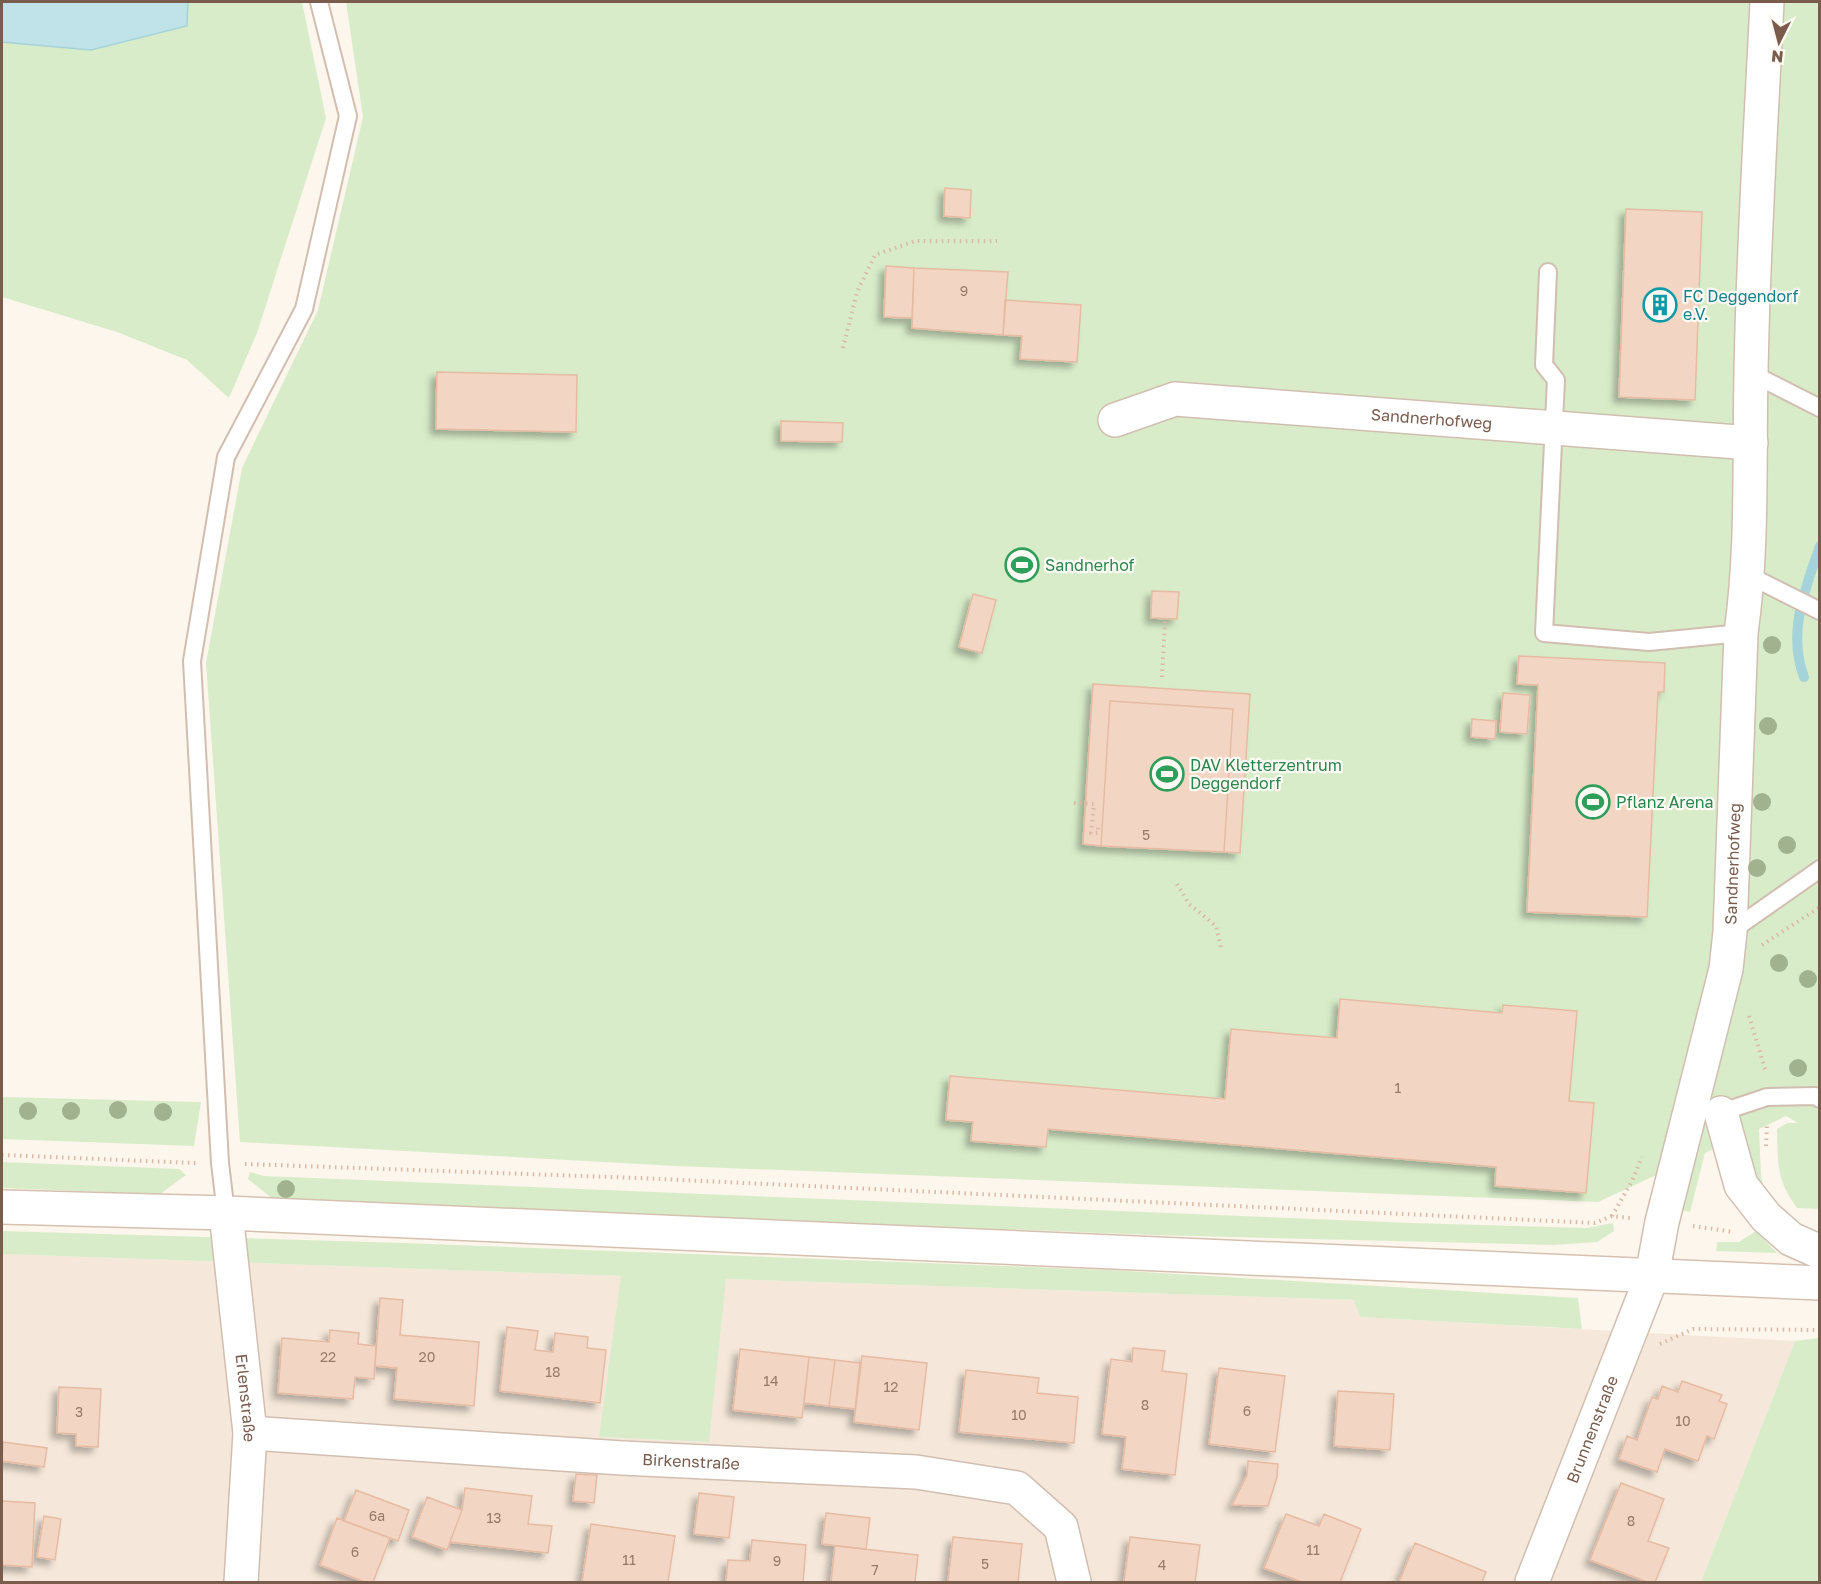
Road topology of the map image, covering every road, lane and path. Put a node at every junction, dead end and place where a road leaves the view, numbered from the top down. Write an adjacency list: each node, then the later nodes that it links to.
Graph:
1 (319, 2): 31 (lane)
2 (1767, 2): 6 (street, Sandnerhofweg)
3 (997, 241): 5 (path)
4 (1548, 272): 9 (lane)
5 (843, 348)
6 (1750, 373): 7 (lane); 10 (street, Sandnerhofweg)
7 (1820, 408)
8 (1115, 420): 9 (street, Sandnerhofweg)
9 (1553, 427): 10 (street, Sandnerhofweg); 14 (lane)
10 (1751, 443): 11 (street, Sandnerhofweg)
11 (1746, 574): 12 (lane); 14 (street, Sandnerhofweg)
12 (1820, 611)
13 (1165, 620): 15 (path)
14 (1741, 633): 21 (street, Sandnerhofweg)
15 (1162, 676)
16 (1074, 803): 17 (path)
17 (1098, 827)
18 (1820, 869): 21 (lane)
19 (1178, 884): 23 (path)
20 (1820, 907): 22 (path)
21 (1730, 932): 26 (street, Sandnerhofweg)
22 (1761, 945)
23 (1221, 949)
24 (1820, 1099): 25 (lane)
25 (1721, 1113): 26 (lane); 32 (street)
26 (1686, 1124): 33 (street, Sandnerhofweg)
27 (2, 1155): 28 (path)
28 (191, 1163)
29 (240, 1164): 33 (path)
30 (2, 1207): 31 (street)
31 (226, 1213): 35 (street); 39 (street, Erlenstraße)
32 (1766, 1217): 33 (path); 34 (street)
33 (1662, 1222): 35 (street, Sandnerhofweg)
34 (1820, 1252)
35 (1652, 1276): 36 (street); 38 (street, Brunnenstraße)
36 (1820, 1283)
37 (1820, 1330): 38 (path)
38 (1623, 1350): 42 (street, Brunnenstraße)
39 (250, 1433): 40 (street, Erlenstraße); 41 (street, Birkenstraße)
40 (241, 1582)
41 (1074, 1582)
42 (1532, 1582)

